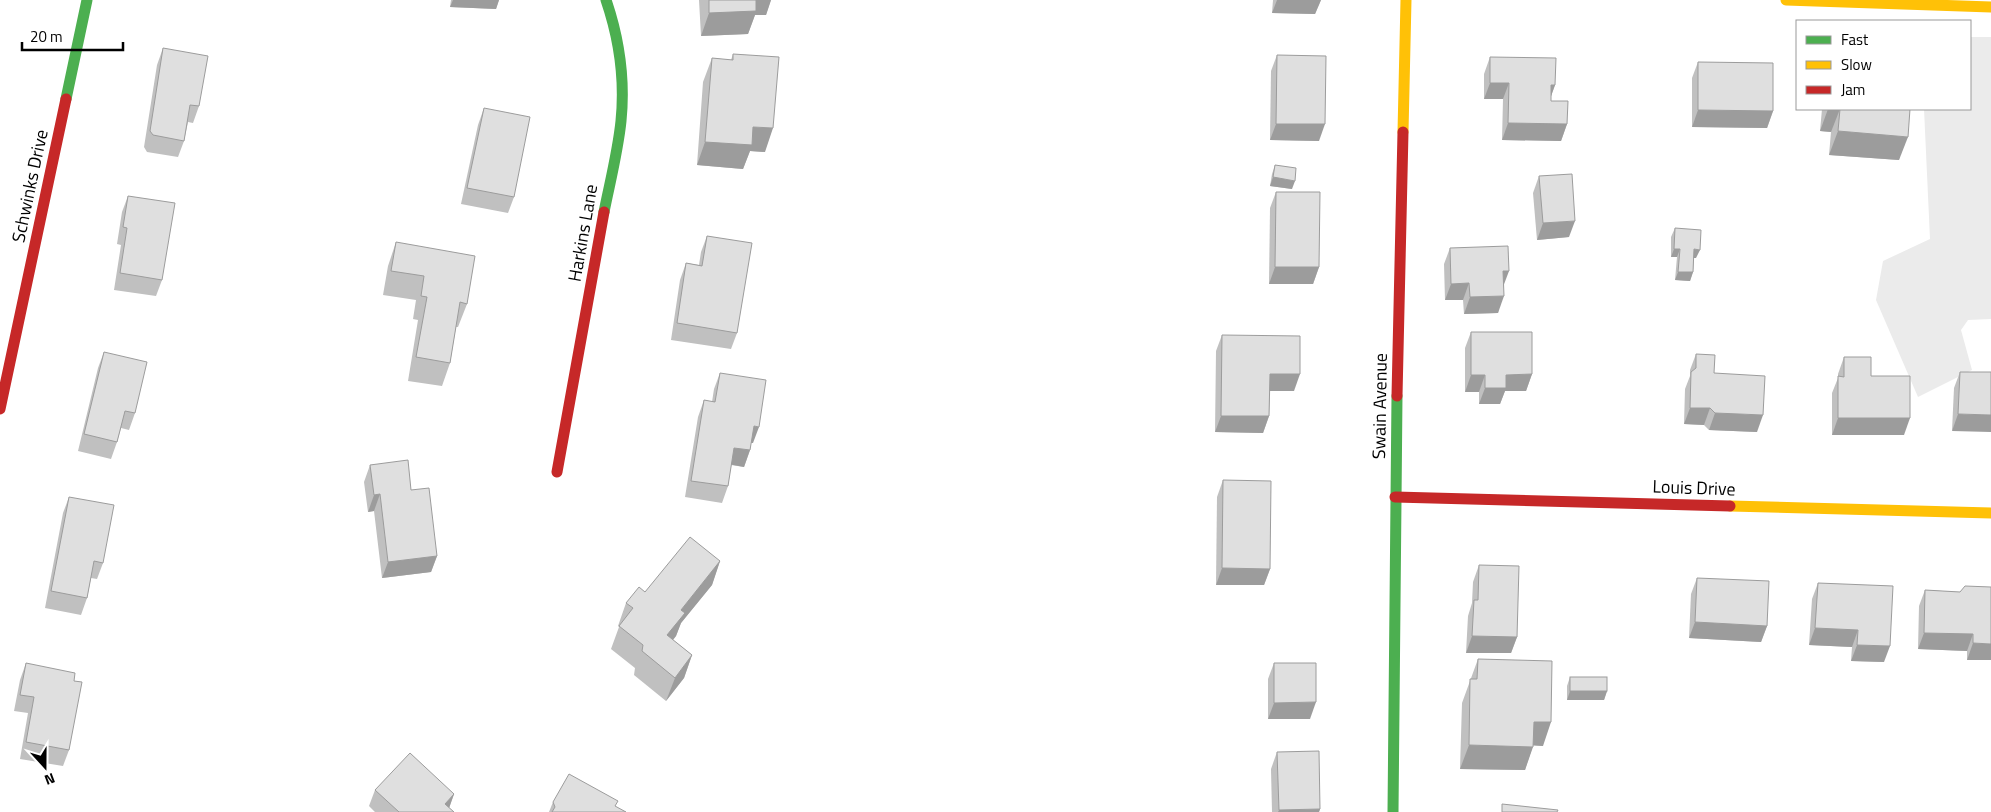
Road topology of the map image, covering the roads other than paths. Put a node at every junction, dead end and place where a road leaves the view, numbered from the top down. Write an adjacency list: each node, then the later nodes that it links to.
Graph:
1 (87, 0): 6 (street, Schwinks Drive)
2 (606, 0): 7 (street, Harkins Lane)
3 (1406, 0): 8 (street, Swain Avenue)
4 (1786, 0): 5 (street)
5 (1991, 7)
6 (0, 409)
7 (558, 472)
8 (1395, 497): 9 (street, Louis Drive); 10 (street, Swain Avenue)
9 (1991, 513)
10 (1392, 812)

